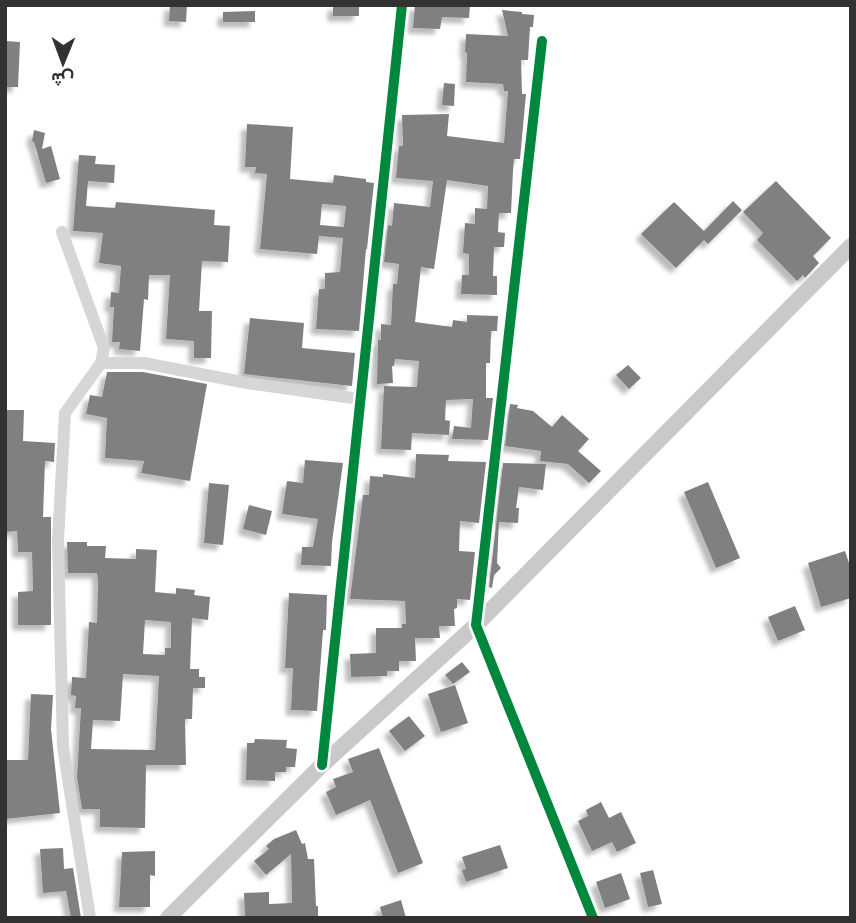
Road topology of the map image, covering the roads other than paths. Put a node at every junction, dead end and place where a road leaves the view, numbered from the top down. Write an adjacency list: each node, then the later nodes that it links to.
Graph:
1 (401, 5): 6 (street)
2 (542, 41): 7 (street)
3 (62, 232): 5 (street)
4 (851, 246): 7 (main road)
5 (102, 363): 6 (street); 9 (street)
6 (360, 399): 8 (street)
7 (476, 625): 8 (main road); 11 (street)
8 (322, 765): 10 (main road)
9 (90, 918)
10 (168, 918)
11 (593, 918)

